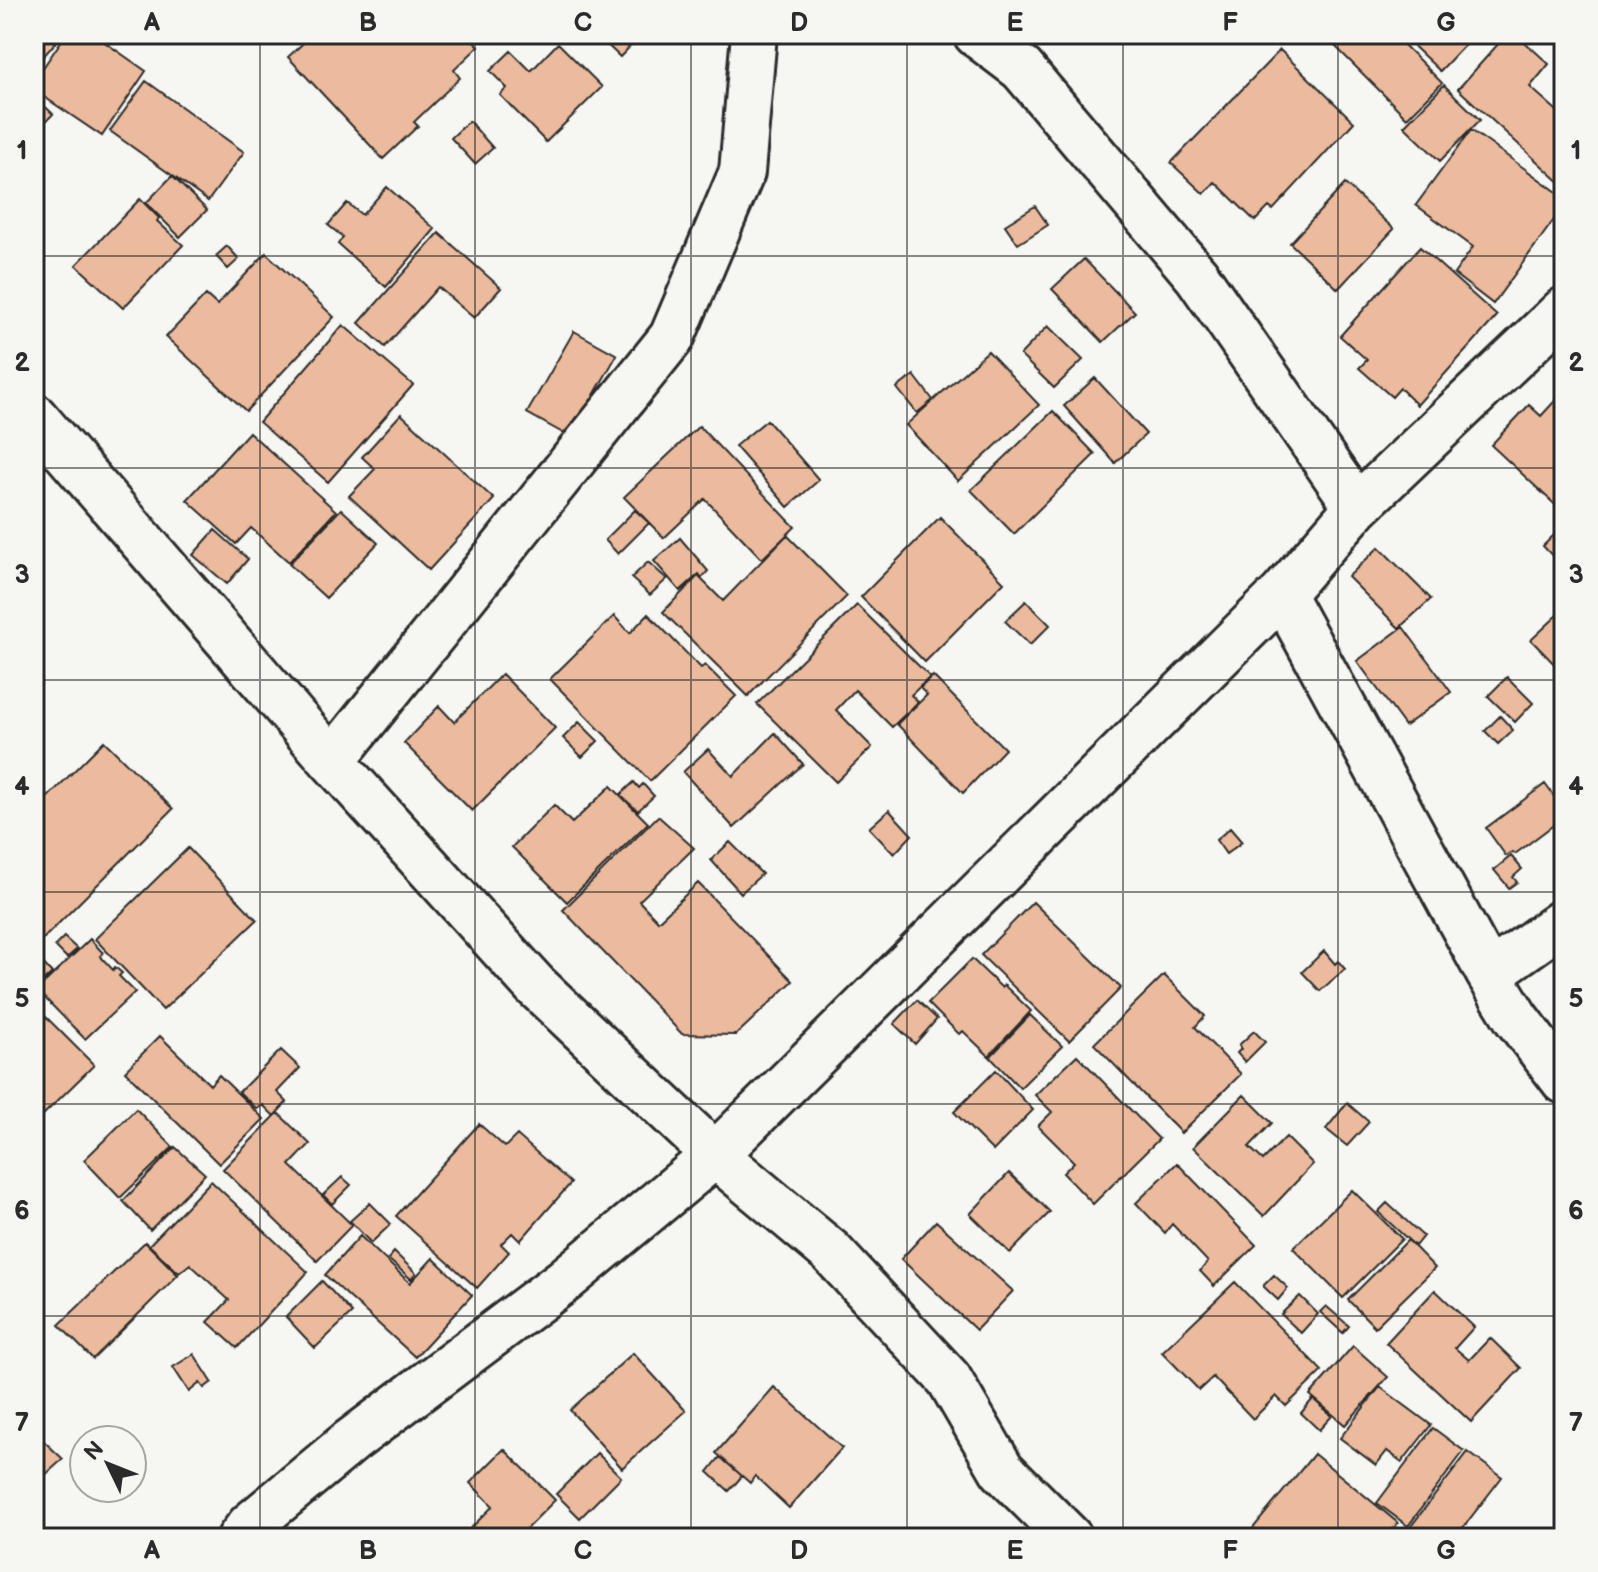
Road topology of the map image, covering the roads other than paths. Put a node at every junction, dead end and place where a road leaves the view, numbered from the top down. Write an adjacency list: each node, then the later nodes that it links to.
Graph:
1 (754, 34): 7 (street)
2 (976, 34): 5 (street)
3 (1564, 310): 5 (street)
4 (34, 416): 7 (street)
5 (1357, 507): 6 (street)
6 (1282, 594): 9 (street); 11 (street)
7 (332, 761): 11 (street)
8 (1564, 921): 9 (street)
9 (1489, 974): 10 (street)
10 (1564, 1081)
11 (715, 1155): 12 (street); 13 (street)
12 (240, 1538)
13 (1070, 1538)

